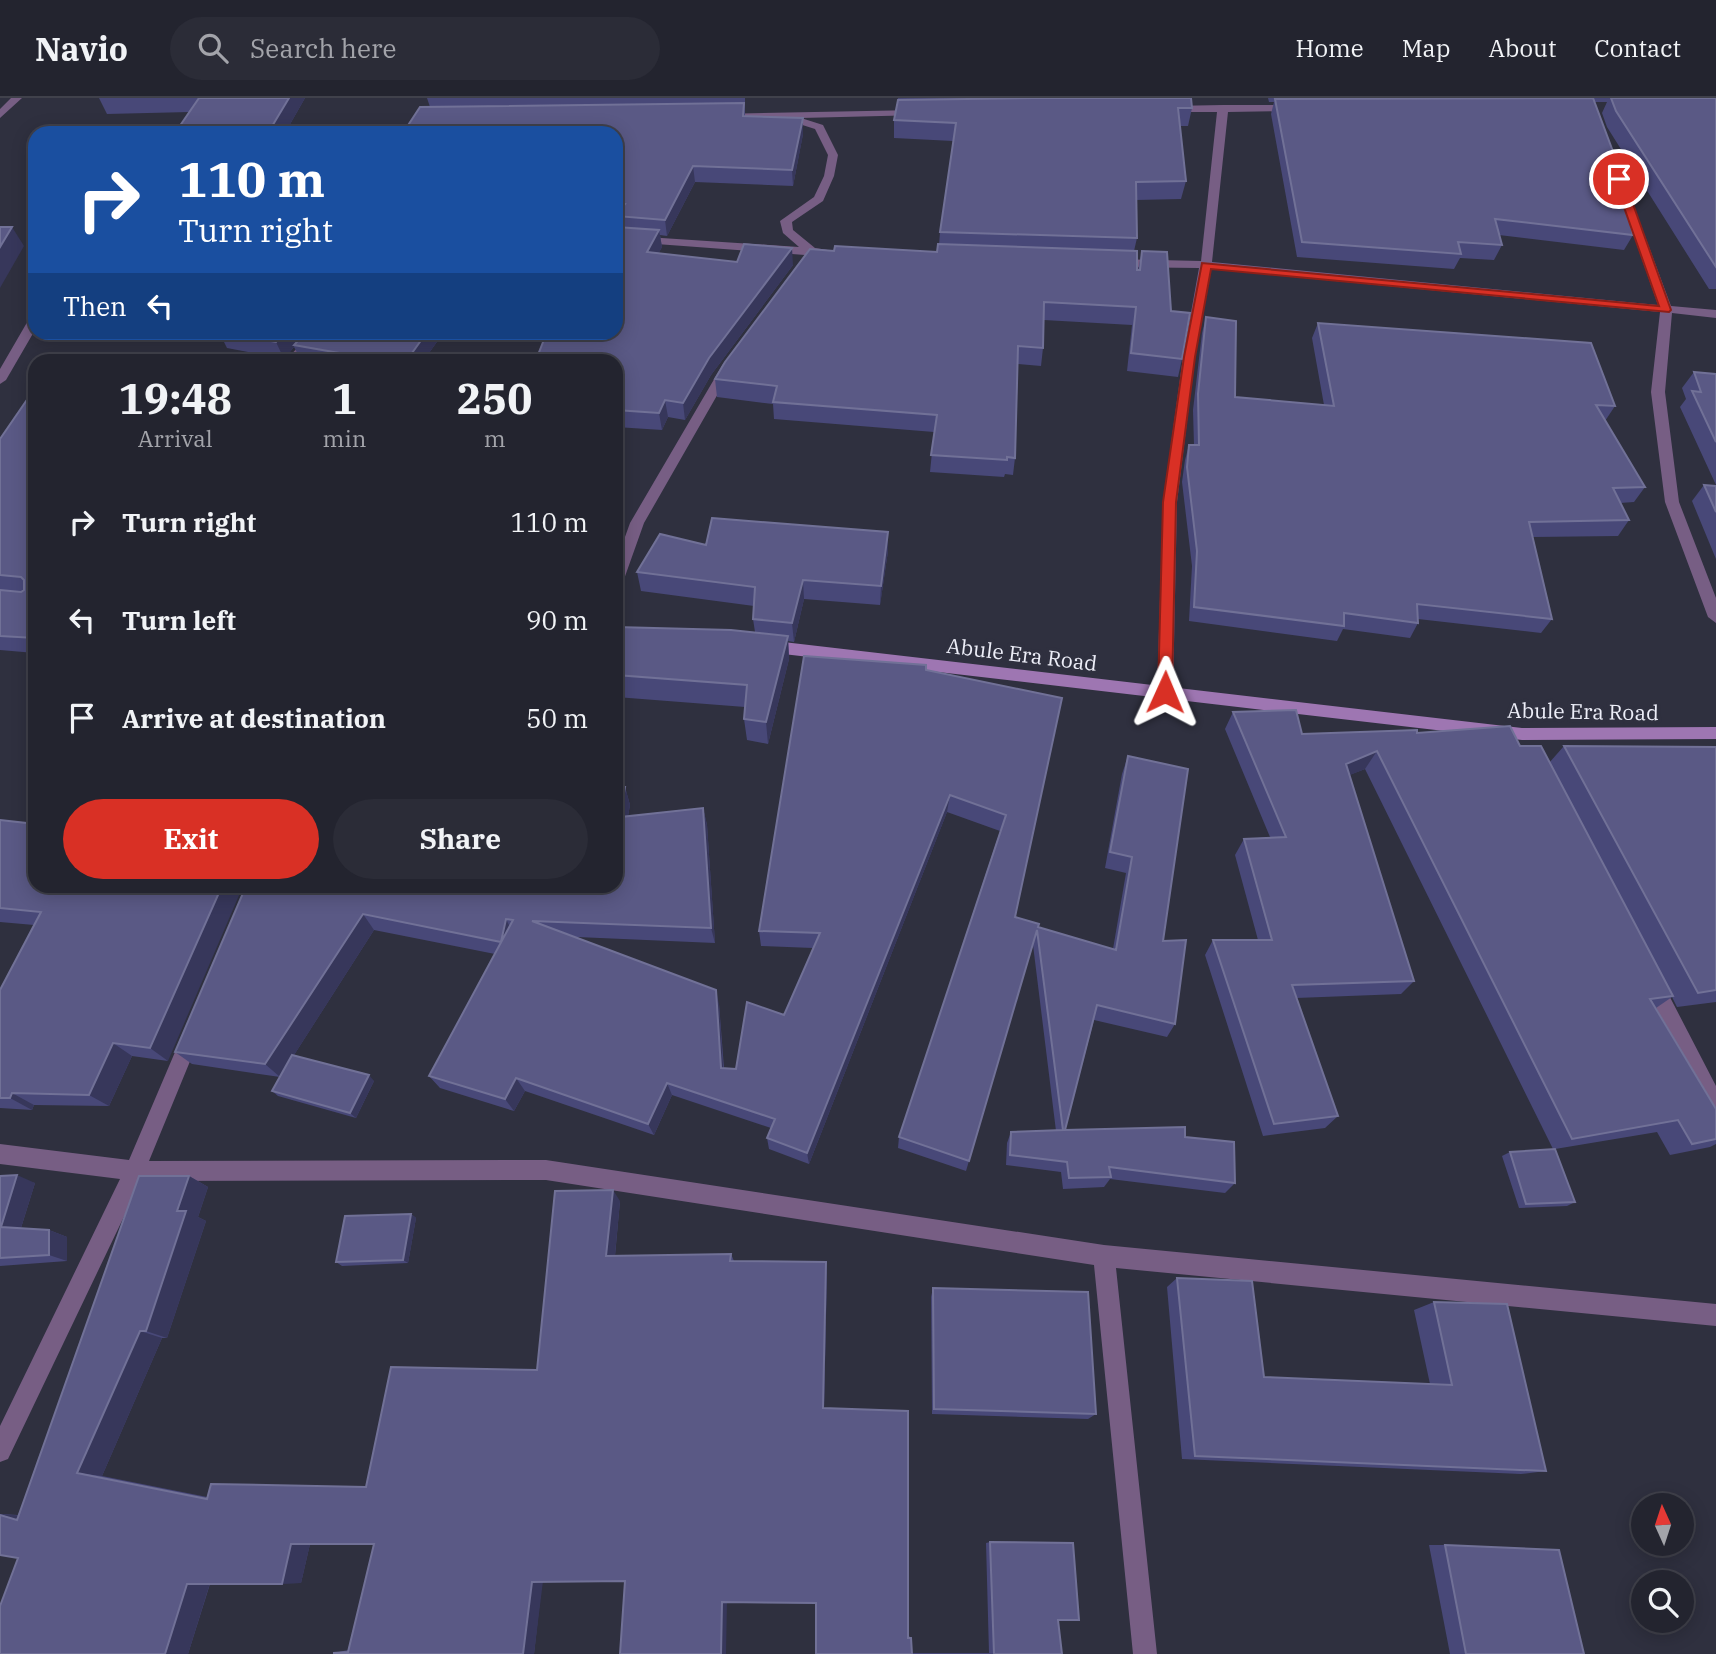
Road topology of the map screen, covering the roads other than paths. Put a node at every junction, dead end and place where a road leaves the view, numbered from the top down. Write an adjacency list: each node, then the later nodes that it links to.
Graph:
1 (17, 98): 7 (street)
2 (1223, 108): 3 (street); 4 (street); 14 (street)
3 (1305, 108)
4 (1155, 109)
5 (784, 111): 6 (street); 8 (street); 12 (street)
6 (935, 113)
7 (0, 115)
8 (715, 116)
9 (1611, 156): 15 (street)
10 (623, 239): 12 (street)
11 (839, 253): 12 (street)
12 (808, 257)
13 (1098, 263): 14 (street)
14 (1206, 265): 15 (street); 25 (street)
15 (1665, 310): 16 (street); 23 (street)
16 (1716, 314)
17 (28, 331): 21 (street)
18 (312, 340): 19 (street)
19 (298, 354)
20 (735, 356): 22 (street)
21 (0, 380)
22 (623, 562)
23 (1716, 617)
24 (750, 644): 25 (street, Abule Era Road)
25 (1165, 692): 26 (street, Abule Era Road)
26 (1716, 733)
27 (1643, 965): 29 (street)
28 (198, 1022): 31 (street)
29 (1716, 1106)
30 (0, 1154): 31 (street)
31 (135, 1171): 32 (street); 34 (street)
32 (1104, 1256): 33 (street); 35 (street)
33 (1716, 1315)
34 (0, 1451)
35 (1145, 1654)

